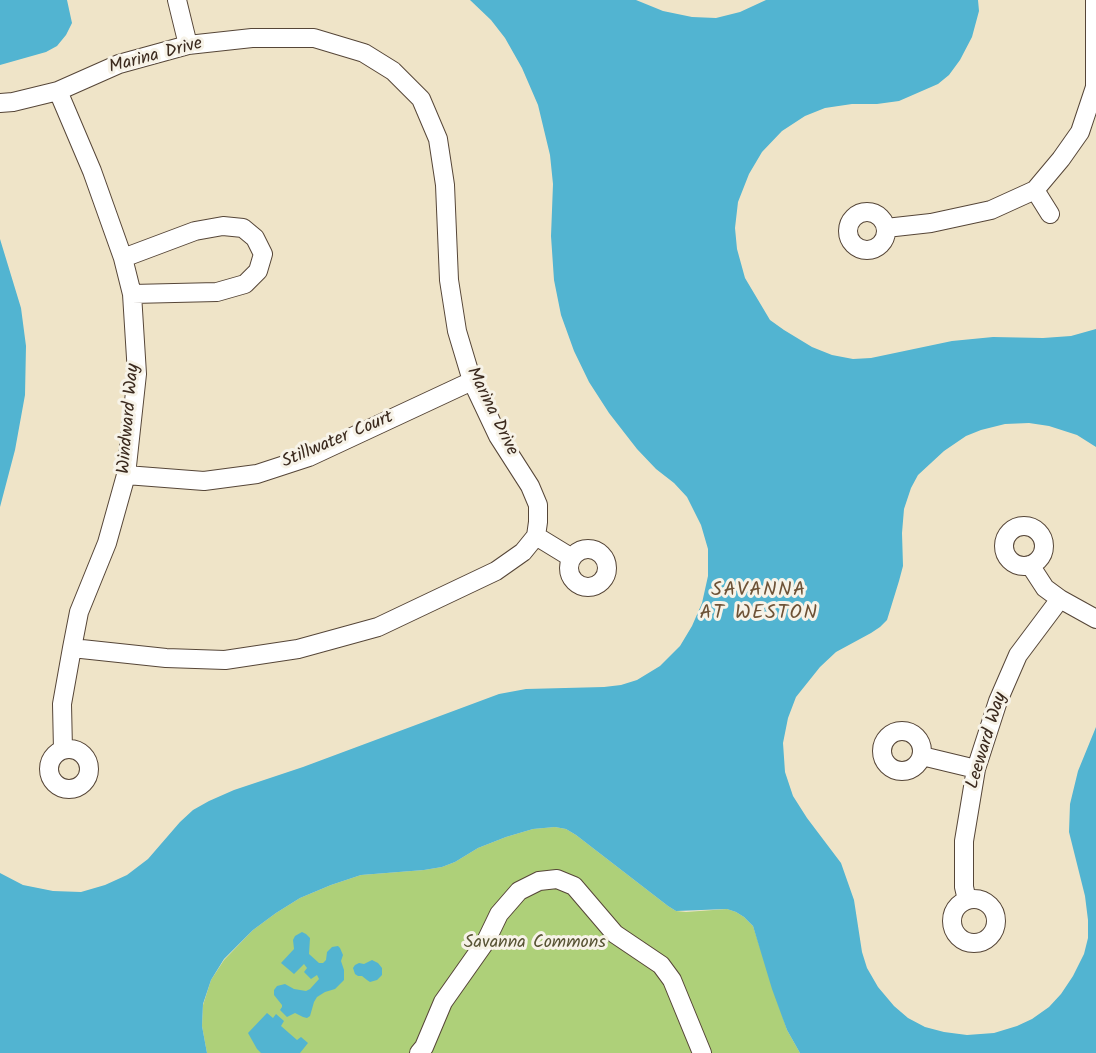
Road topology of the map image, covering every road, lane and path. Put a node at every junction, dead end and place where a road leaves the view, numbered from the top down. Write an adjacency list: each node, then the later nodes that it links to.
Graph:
1 (177, 0): 3 (street)
2 (1095, 0): 6 (street)
3 (188, 45): 4 (street, Marina Drive); 11 (street, Marina Drive)
4 (58, 91): 5 (street, Marina Drive); 9 (street, Windward Way)
5 (0, 103)
6 (1035, 190): 7 (street); 8 (street)
7 (1050, 214)
8 (886, 228)
9 (123, 258): 10 (street, Windward Way); 10 (street)
10 (132, 294): 12 (street, Windward Way)
11 (472, 381): 12 (street, Stillwater Court); 13 (street, Marina Drive)
12 (126, 475): 18 (street, Windward Way)
13 (536, 536): 14 (street); 18 (street)
14 (572, 558)
15 (1030, 566): 16 (street)
16 (1060, 599): 17 (street); 21 (street, Leeward Way)
17 (1096, 619)
18 (72, 648): 19 (street, Windward Way)
19 (63, 750)
20 (922, 756): 21 (street)
21 (976, 769): 22 (street, Leeward Way)
22 (967, 900)
23 (419, 1053): 24 (street)
24 (702, 1053)

